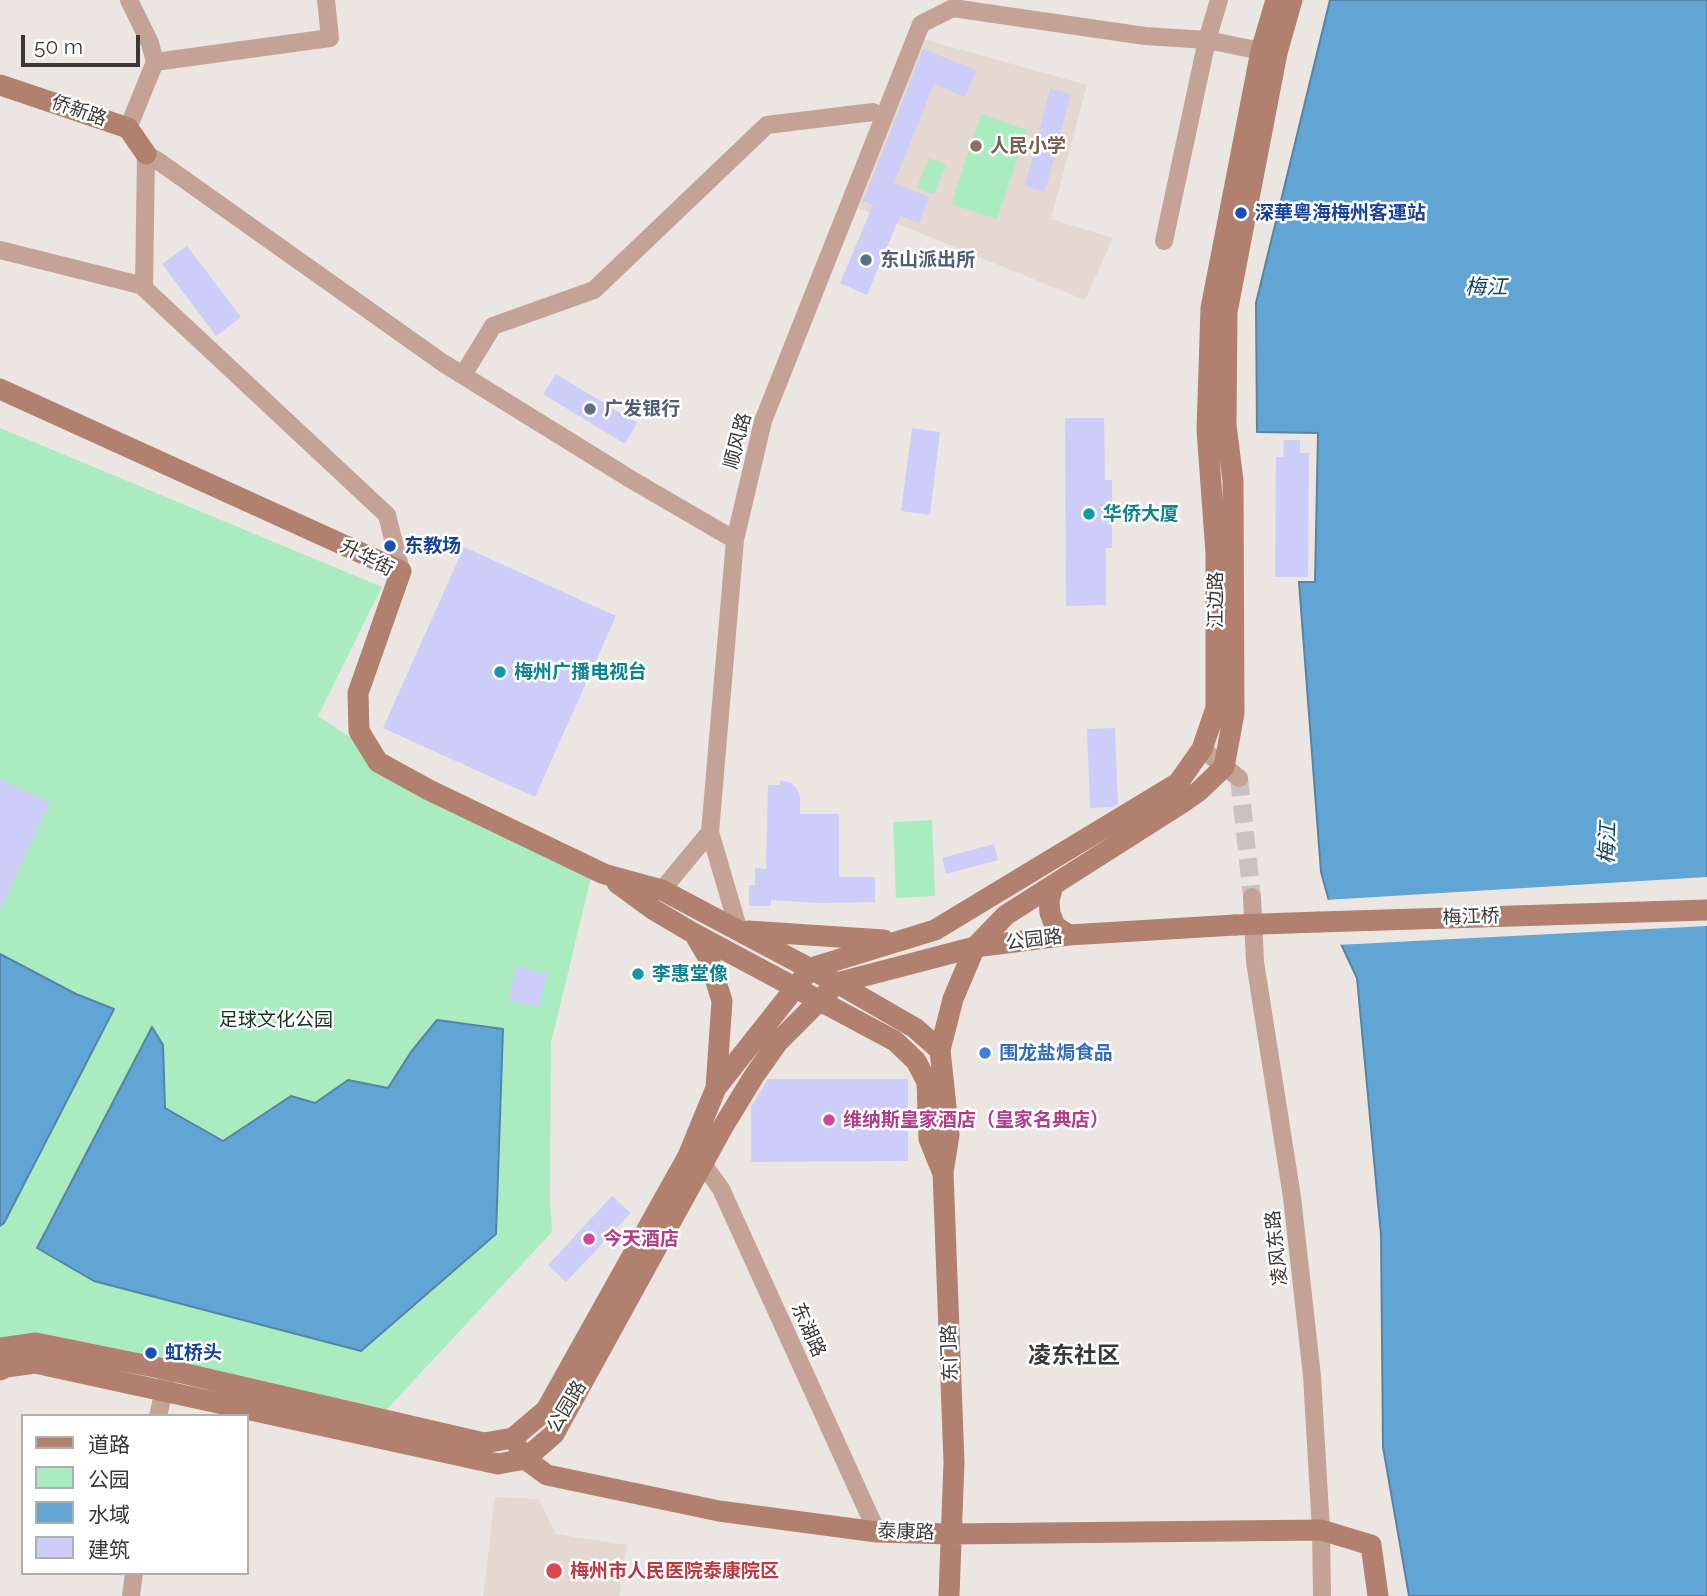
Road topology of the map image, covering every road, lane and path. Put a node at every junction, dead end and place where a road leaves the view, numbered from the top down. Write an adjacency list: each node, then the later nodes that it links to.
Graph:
1 (129, 0): 8 (street)
2 (326, 0): 8 (street)
3 (1219, 0): 6 (street)
4 (1276, 0): 7 (main road, 江边路)
5 (1292, 0): 21 (main road, 江边路)
6 (1207, 40): 7 (street, 顺风路); 13 (street); 18 (street, 顺风路)
7 (1261, 51): 20 (main road, 江边路)
8 (155, 62): 11 (street)
9 (0, 85): 11 (main road, 侨新路)
10 (873, 112): 16 (street)
11 (128, 128): 12 (main road, 侨新路)
12 (146, 154): 15 (street); 16 (street)
13 (1164, 242)
14 (0, 250): 15 (street)
15 (144, 286): 19 (street)
16 (463, 375): 18 (street)
17 (0, 389): 19 (main road, 升华街)
18 (735, 540): 22 (street, 顺风路)
19 (401, 571): 23 (main road, 升华街)
20 (1202, 749): 21 (street); 32 (main road, 江边路)
21 (1231, 772): 24 (main road)
22 (710, 832): 25 (street); 29 (street, 顺风路)
23 (604, 874): 25 (main road, 升华街); 30 (main road, 升华街)
24 (1053, 885): 31 (main road); 33 (main road)
25 (662, 890): 29 (main road, 升华街)
26 (1252, 897): 48 (street, 凌风东路)
27 (1707, 910): 28 (main road, 梅江桥, bridge)
28 (1235, 925): 31 (main road, 公园路)
29 (739, 931): 32 (main road); 34 (main road, 升华街)
30 (693, 933): 36 (main road, 升华街); 39 (main road)
31 (1069, 935): 33 (main road, 公园路)
32 (897, 941): 34 (main road, 江边路)
33 (975, 947): 35 (main road, 公园路); 38 (main road, 东门路)
34 (811, 968): 35 (main road, 升华街); 36 (main road, 公园路)
35 (837, 983): 37 (main road, 公园路); 38 (main road)
36 (795, 988): 37 (main road, 升华街); 39 (main road, 公园路)
37 (819, 1000): 40 (main road, 公园路); 41 (main road, 东门路)
38 (940, 1050): 41 (main road, 东门路)
39 (716, 1088): 40 (main road, 公园路)
40 (696, 1160): 46 (main road, 公园路); 47 (main road, 公园路); 49 (street, 东湖路)
41 (943, 1172): 50 (main road, 东门路)
42 (0, 1348): 44 (main road)
43 (0, 1370): 47 (main road)
44 (169, 1370): 45 (street); 46 (main road)
45 (158, 1414)
46 (513, 1438): 47 (main road)
47 (525, 1460): 49 (main road, 泰康路)
48 (1321, 1530): 50 (main road, 泰康路); 54 (street, 凌风东路); 55 (main road, 泰康路)
49 (877, 1532): 50 (main road, 泰康路)
50 (951, 1534): 53 (main road, 东门路)
51 (134, 1575): 52 (street)
52 (131, 1596)
53 (948, 1596)
54 (1322, 1596)
55 (1378, 1596)

